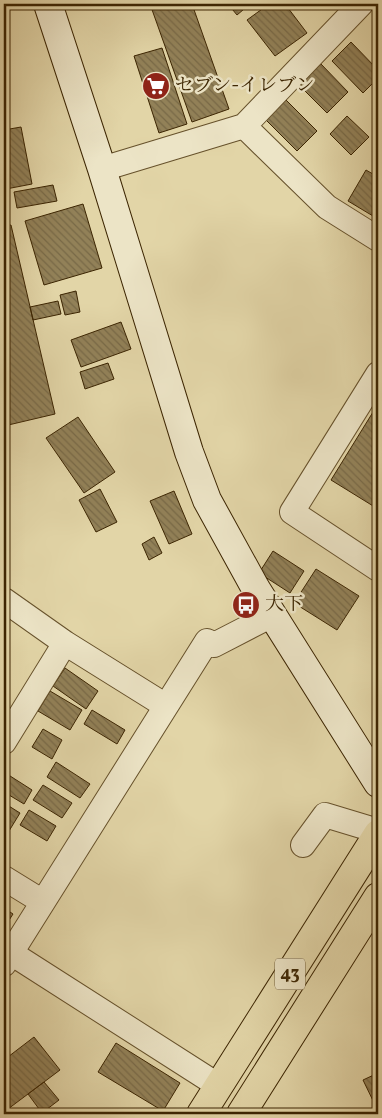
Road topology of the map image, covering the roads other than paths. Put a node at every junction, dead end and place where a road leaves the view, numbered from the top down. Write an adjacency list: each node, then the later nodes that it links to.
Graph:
1 (48, 4): 4 (street)
2 (361, 4): 3 (street)
3 (244, 126): 4 (street); 5 (street)
4 (102, 169): 9 (street)
5 (378, 238)
6 (378, 374): 7 (street)
7 (378, 570)
8 (4, 600): 10 (street)
9 (272, 615): 11 (street); 13 (street)
10 (65, 643): 11 (street); 12 (street)
11 (166, 706): 18 (street)
12 (4, 742)
13 (378, 783)
14 (378, 832): 15 (street); 20 (main road, 43)
15 (303, 845)
16 (4, 878): 18 (street)
17 (378, 896): 22 (main road, 43)
18 (43, 902): 19 (street)
19 (7, 958): 20 (street)
20 (219, 1086): 21 (main road, 43)
21 (202, 1114)
22 (241, 1114)

